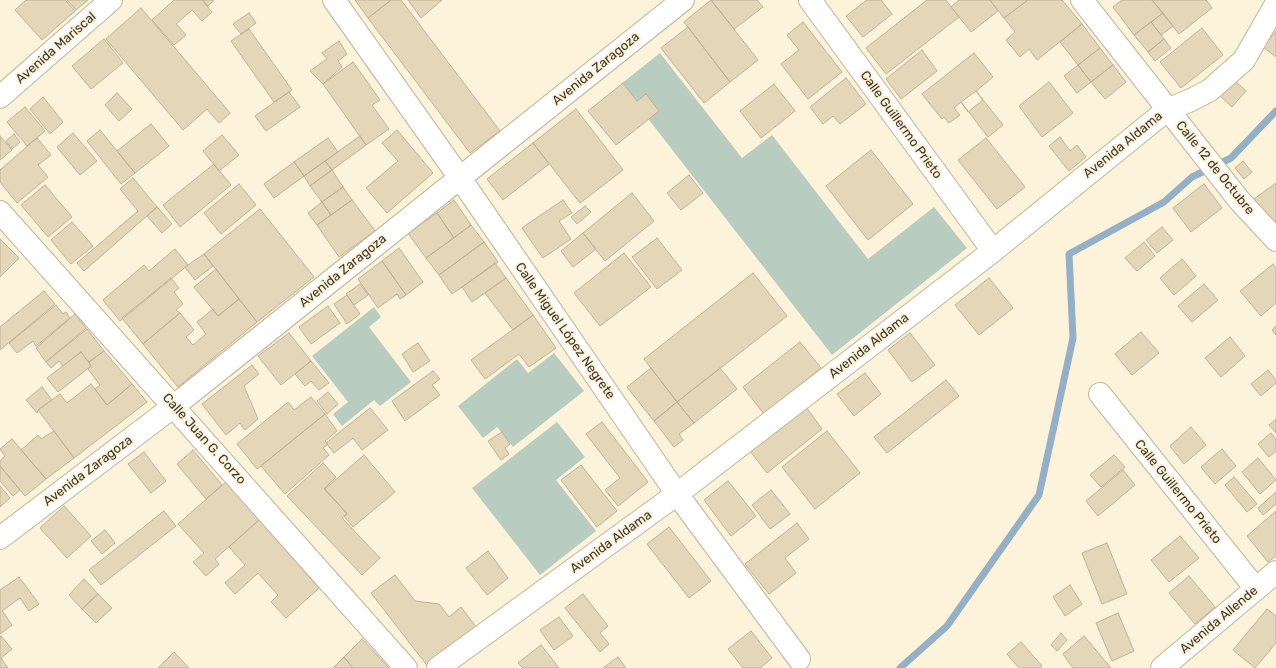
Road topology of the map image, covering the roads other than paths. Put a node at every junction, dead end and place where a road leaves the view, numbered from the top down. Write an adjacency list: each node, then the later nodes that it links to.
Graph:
1 (111, 0): 7 (street, Avenida Mariscal)
2 (334, 0): 9 (street, Calle Miguel López Negrete)
3 (683, 0): 9 (street, Avenida Zaragoza)
4 (810, 0): 12 (street, Calle Guillermo Prieto)
5 (1082, 0): 8 (street, Calle 12 de Octubre)
6 (1276, 4): 8 (street, Avenida Aldama)
7 (0, 97)
8 (1167, 110): 11 (street, Calle 12 de Octubre); 12 (street, Avenida Aldama)
9 (460, 178): 14 (street, Avenida Zaragoza); 15 (street, Calle Miguel López Negrete)
10 (0, 212): 14 (street, Calle Juan G. Corzo)
11 (1276, 240)
12 (992, 251): 15 (street, Avenida Aldama)
13 (1100, 394): 18 (street, Calle Guillermo Prieto)
14 (174, 406): 16 (street, Avenida Zaragoza); 20 (street, Calle Juan G. Corzo)
15 (677, 494): 19 (street, Calle Miguel López Negrete); 21 (street, Avenida Aldama)
16 (0, 538)
17 (1276, 572): 18 (street, Avenida Allende)
18 (1256, 588): 22 (street, Avenida Allende)
19 (799, 659)
20 (406, 668)
21 (438, 668)
22 (1162, 668)

